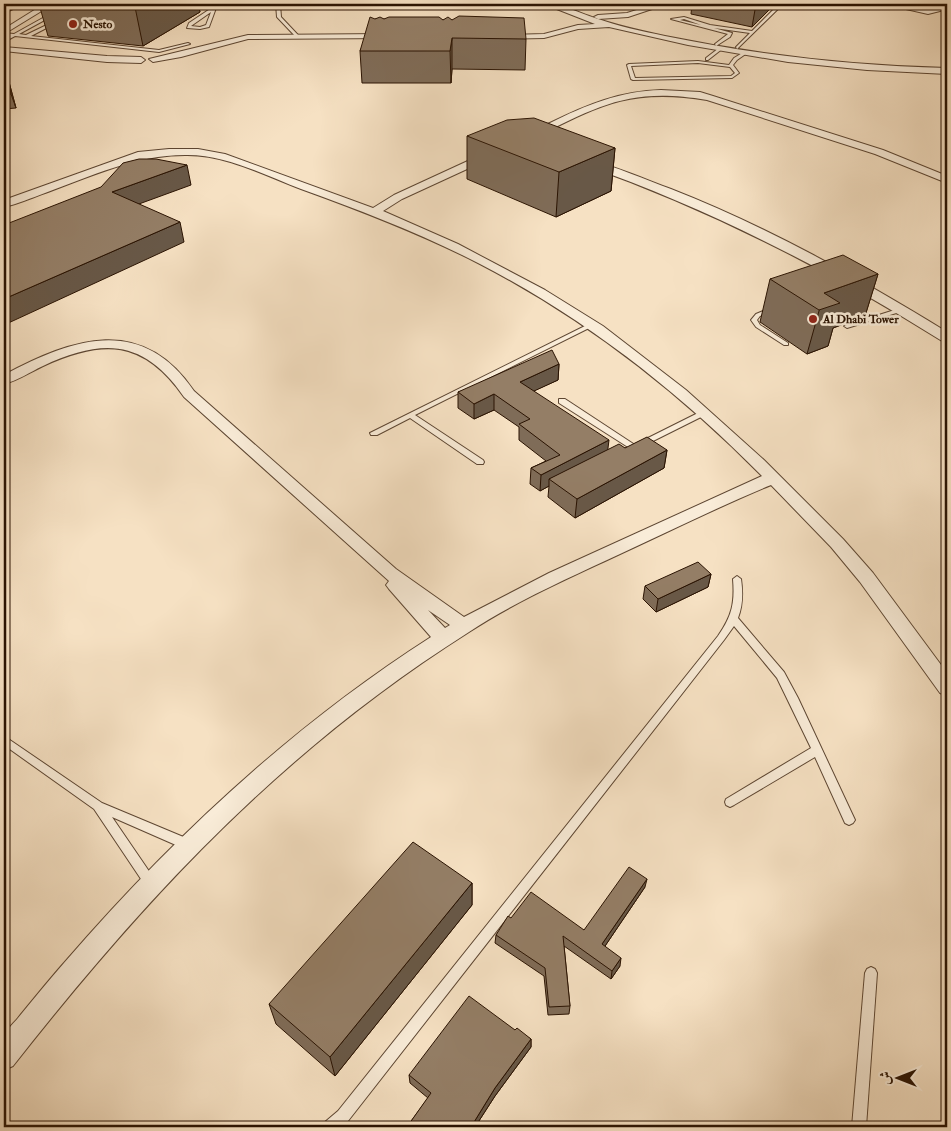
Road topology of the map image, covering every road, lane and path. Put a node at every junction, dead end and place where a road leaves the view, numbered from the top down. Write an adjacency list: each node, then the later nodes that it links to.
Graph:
1 (22, 4): 14 (lane)
2 (31, 4): 18 (street)
3 (49, 4): 29 (street)
4 (278, 4): 25 (lane)
5 (548, 4): 16 (street)
6 (559, 4): 17 (street)
7 (663, 4): 15 (street)
8 (781, 4): 23 (lane)
9 (844, 4): 11 (street)
10 (931, 4): 11 (street)
11 (908, 5)
12 (65, 6): 24 (lane)
13 (212, 6): 13 (lane)
14 (4, 12)
15 (628, 15): 17 (street); 21 (street)
16 (583, 17): 20 (street); 22 (street)
17 (595, 17): 21 (street)
18 (5, 20)
19 (58, 20): 27 (lane)
20 (609, 25): 22 (street); 31 (street)
21 (623, 25): 31 (street)
22 (578, 27): 28 (street)
23 (753, 32): 31 (lane); 32 (lane)
24 (14, 36): 27 (lane); 29 (lane)
25 (297, 36): 26 (street); 34 (street)
26 (398, 36)
27 (26, 37): 30 (lane)
28 (491, 37)
29 (4, 42): 35 (street)
30 (188, 44)
31 (718, 47): 32 (street); 33 (street); 37 (lane)
32 (737, 48): 40 (street)
33 (745, 53): 39 (lane); 40 (street)
34 (181, 55): 36 (street); 36 (street)
35 (107, 59): 38 (street); 38 (street)
36 (153, 59): 38 (street)
37 (707, 59)
38 (141, 60)
39 (731, 66): 39 (lane)
40 (947, 69)
41 (535, 146): 44 (street)
42 (495, 152): 46 (street)
43 (576, 159): 48 (street)
44 (947, 180)
45 (4, 204): 46 (street)
46 (370, 210): 49 (street)
47 (776, 307): 52 (lane)
48 (901, 310): 50 (lane); 51 (street)
49 (591, 325): 57 (street); 58 (lane)
50 (847, 326)
51 (947, 338)
52 (786, 344)
53 (4, 380): 55 (street)
54 (4, 385): 55 (street)
55 (189, 394): 64 (street)
56 (562, 401): 60 (lane)
57 (705, 413): 60 (lane); 63 (street)
58 (410, 415): 59 (lane); 62 (lane)
59 (374, 433)
60 (634, 446): 61 (lane)
61 (625, 451)
62 (480, 462)
63 (779, 484): 67 (street); 69 (street)
64 (390, 574): 67 (street); 68 (street)
65 (737, 579): 66 (lane)
66 (734, 620): 71 (lane); 79 (lane)
67 (464, 626): 68 (street)
68 (444, 639): 75 (street)
69 (947, 688)
70 (4, 740): 73 (lane)
71 (817, 750): 72 (lane); 74 (lane)
72 (730, 802)
73 (98, 806): 75 (lane); 76 (lane)
74 (849, 820)
75 (189, 845): 76 (street)
76 (151, 884): 78 (street)
77 (871, 973): 80 (lane)
78 (4, 1057)
79 (330, 1127)
80 (859, 1127)

